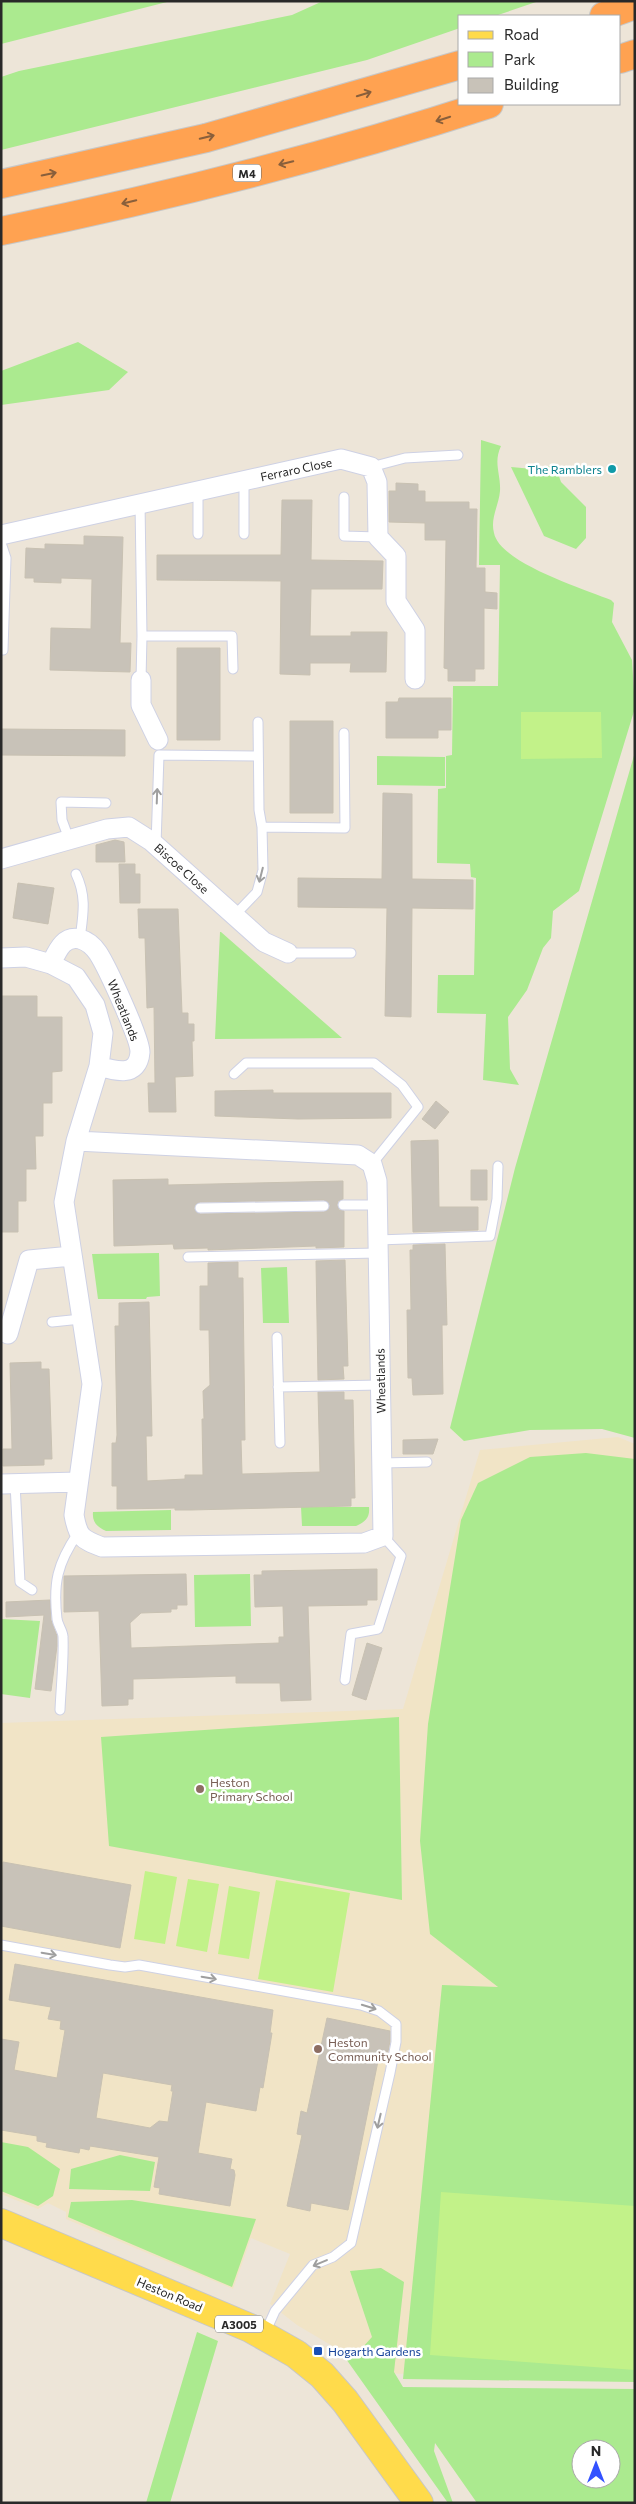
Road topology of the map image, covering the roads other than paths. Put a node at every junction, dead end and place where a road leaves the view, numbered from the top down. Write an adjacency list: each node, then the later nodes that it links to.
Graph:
1 (635, 5): 2 (highway)
2 (607, 15)
3 (635, 54): 4 (highway)
4 (621, 59)
5 (458, 66): 7 (highway, one-way to 5)
6 (486, 105): 8 (highway, M4, one-way to 8)
7 (1, 184)
8 (1, 231)
9 (458, 455): 10 (lane)
10 (371, 467): 11 (street, Ferraro Close); 18 (street)
11 (244, 480): 12 (street, Ferraro Close); 16 (lane)
12 (198, 490): 14 (street, Ferraro Close); 15 (lane)
13 (344, 497): 18 (lane)
14 (140, 503): 17 (street, Ferraro Close); 20 (lane)
15 (198, 534)
16 (244, 534)
17 (1, 535)
18 (378, 536): 23 (street)
19 (1, 543): 21 (lane)
20 (142, 636): 22 (lane); 24 (lane)
21 (1, 650)
22 (233, 669)
23 (415, 679)
24 (141, 680): 27 (street)
25 (258, 722): 28 (lane)
26 (344, 733): 30 (lane)
27 (158, 747): 28 (lane); 32 (lane, one-way to 27)
28 (258, 756): 30 (lane)
29 (106, 803): 31 (lane)
30 (262, 827): 35 (lane, one-way to 35)
31 (69, 839): 32 (street, Biscoe Close); 33 (street, Biscoe Close)
32 (156, 845): 35 (street, Biscoe Close)
33 (1, 859)
34 (76, 874): 36 (lane)
35 (235, 915): 37 (street, Biscoe Close)
36 (80, 939): 40 (street); 41 (street, Wheatlands)
37 (288, 953): 38 (lane, Biscoe Close)
38 (351, 954)
39 (1, 958): 40 (street, Wheatlands)
40 (51, 964): 41 (street, Wheatlands)
41 (98, 1066): 43 (street, Wheatlands)
42 (234, 1074): 44 (lane)
43 (76, 1142): 44 (street); 51 (street, Wheatlands)
44 (372, 1164): 47 (street, Wheatlands)
45 (498, 1166): 50 (lane)
46 (344, 1205): 47 (lane)
47 (378, 1205): 50 (street, Wheatlands)
48 (324, 1206): 49 (lane)
49 (200, 1208)
50 (378, 1247): 52 (lane); 57 (street, Wheatlands)
51 (72, 1256): 53 (street, Wheatlands); 55 (street)
52 (188, 1257)
53 (81, 1319): 54 (lane); 62 (street, Wheatlands)
54 (52, 1322)
55 (8, 1334)
56 (277, 1337): 58 (lane)
57 (380, 1385): 58 (lane); 61 (street, Wheatlands)
58 (278, 1387): 59 (lane)
59 (280, 1443)
60 (428, 1462): 61 (lane)
61 (382, 1463): 65 (street, Wheatlands)
62 (78, 1482): 63 (street); 64 (street, Wheatlands)
63 (8, 1484): 66 (lane)
64 (78, 1533): 65 (street); 68 (lane)
65 (383, 1536): 67 (lane)
66 (32, 1590)
67 (345, 1680)
68 (60, 1710)
69 (1, 1946): 71 (lane, one-way to 71)
70 (1, 2223): 71 (main road, Heston Road / A3005)
71 (264, 2335): 72 (main road, Heston Road / A3005)
72 (419, 2503)

